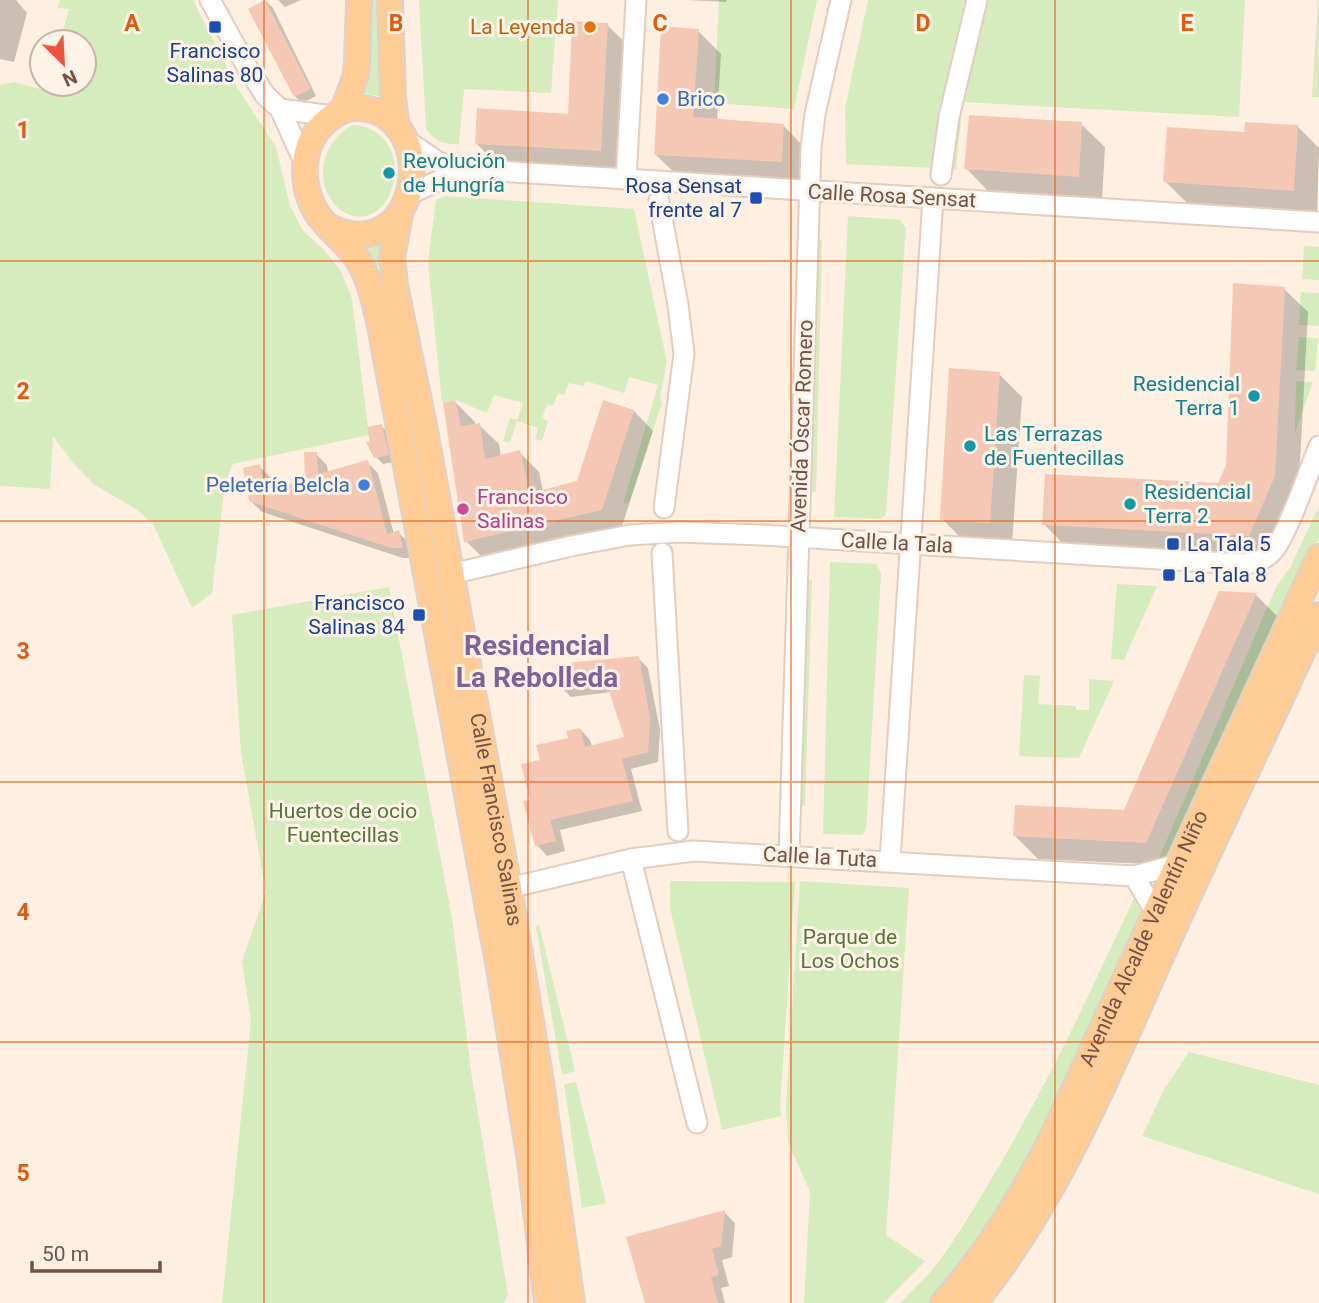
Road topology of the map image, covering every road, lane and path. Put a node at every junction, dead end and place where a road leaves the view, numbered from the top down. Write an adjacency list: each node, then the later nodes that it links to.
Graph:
1 (210, 0): 7 (street)
2 (359, 0): 8 (main road)
3 (390, 0): 9 (main road)
4 (636, 0): 13 (street)
5 (841, 0): 14 (street, Avenida Óscar Romero)
6 (977, 0): 12 (street)
7 (280, 109): 8 (street); 10 (street)
8 (338, 113): 9 (main road); 10 (main road)
9 (401, 133): 11 (street, Calle Rosa Sensat); 17 (main road)
10 (305, 164): 19 (main road)
11 (464, 169): 13 (street, Calle Rosa Sensat); 17 (street, Calle Rosa Sensat)
12 (941, 175)
13 (626, 179): 14 (street, Calle Rosa Sensat)
14 (809, 191): 15 (street, Calle Rosa Sensat); 22 (street, Avenida Óscar Romero)
15 (933, 198): 18 (street, Calle Rosa Sensat); 23 (street)
16 (659, 201): 21 (street)
17 (405, 204): 19 (main road); 26 (main road, Calle Francisco Salinas)
18 (1319, 222)
19 (329, 228): 37 (main road, Calle Francisco Salinas)
20 (1319, 446): 23 (street, Calle la Tala)
21 (664, 508)
22 (799, 537): 23 (street, Calle la Tala); 26 (street, Calle la Tala); 29 (street, Avenida Óscar Romero)
23 (910, 544): 31 (street)
24 (662, 553): 28 (street)
25 (1319, 557): 32 (main road, Avenida Alcalde Valentín Niño)
26 (451, 575): 34 (main road, Calle Francisco Salinas)
27 (1319, 615): 40 (main road, Avenida Alcalde Valentín Niño)
28 (678, 831)
29 (789, 855): 30 (street, Calle la Tuta); 31 (street, Calle la Tuta)
30 (631, 859): 34 (street, Calle la Tuta); 36 (street)
31 (890, 861): 33 (street, Calle la Tuta)
32 (1179, 863): 33 (street, Calle la Tuta); 35 (main road, Avenida Alcalde Valentín Niño)
33 (1135, 876): 35 (street)
34 (509, 888): 38 (main road, Calle Francisco Salinas)
35 (1156, 913): 39 (main road, Avenida Alcalde Valentín Niño)
36 (697, 1123)
37 (547, 1303)
38 (572, 1303)
39 (943, 1303)
40 (974, 1303)

